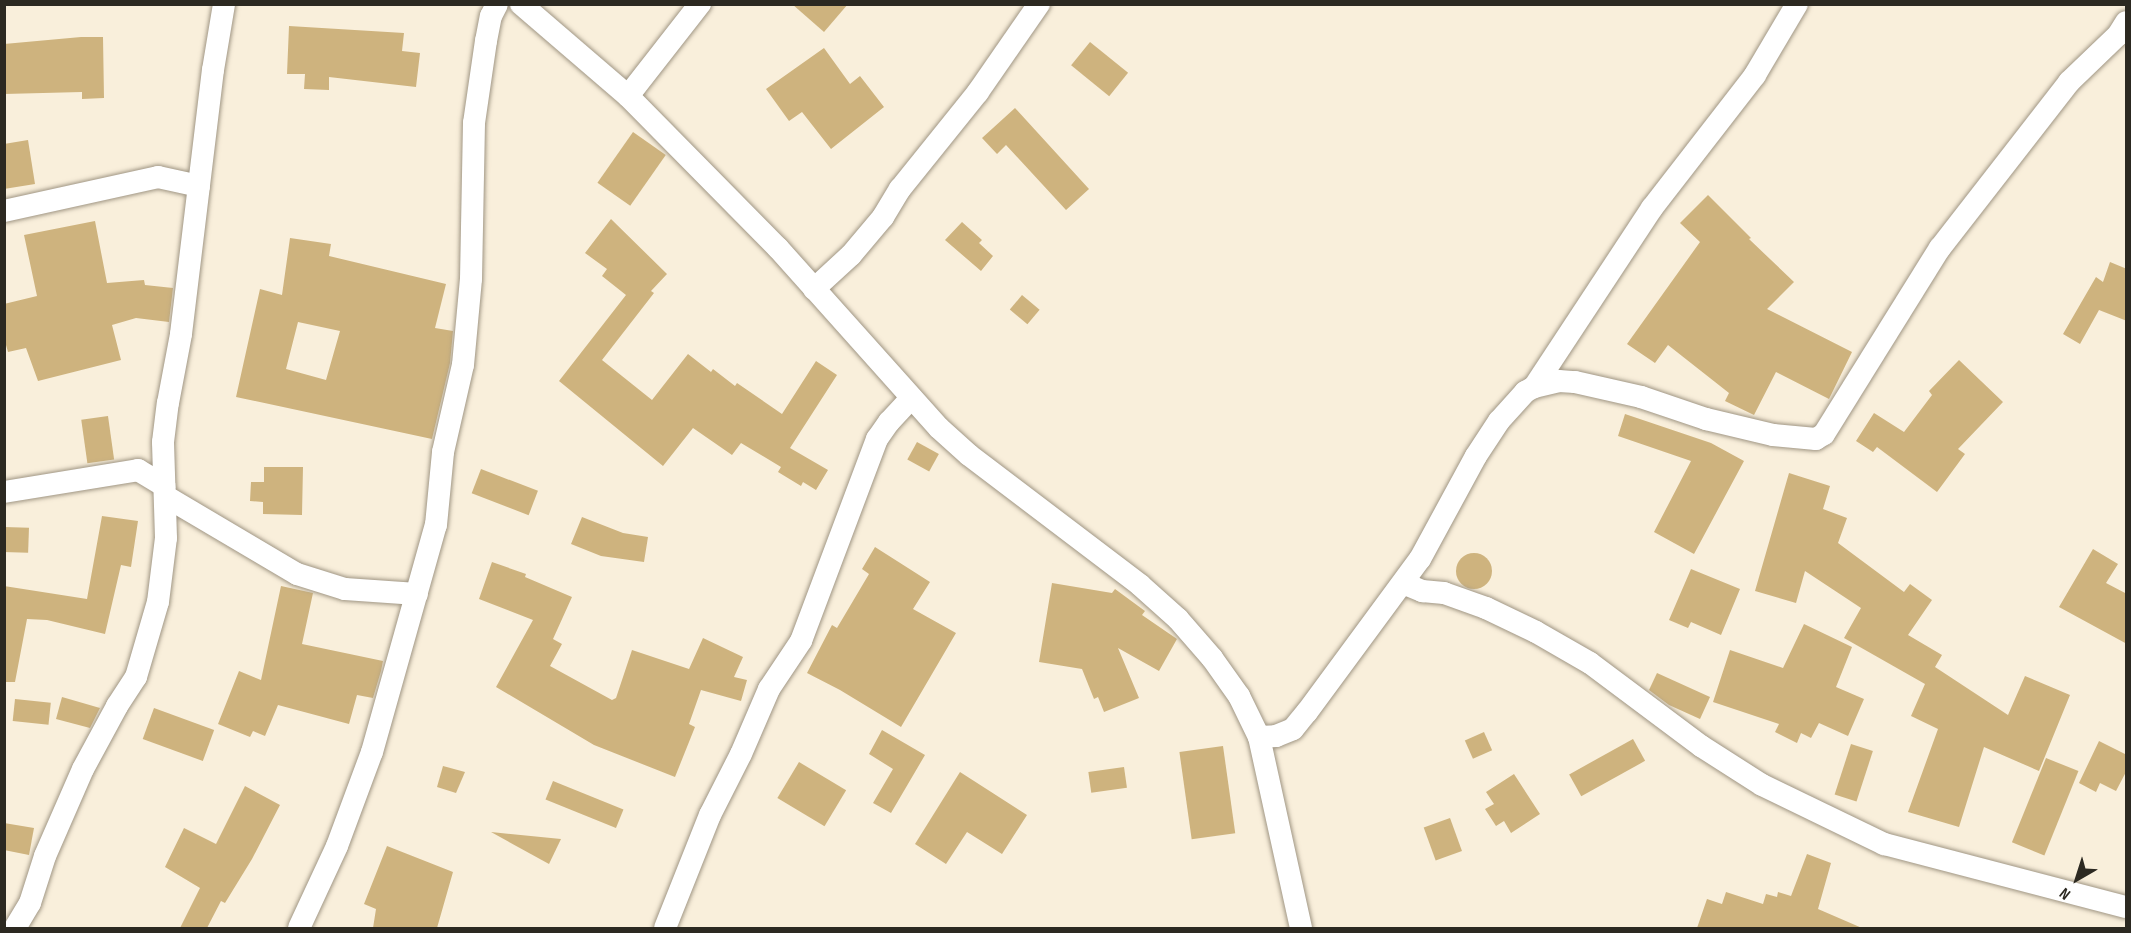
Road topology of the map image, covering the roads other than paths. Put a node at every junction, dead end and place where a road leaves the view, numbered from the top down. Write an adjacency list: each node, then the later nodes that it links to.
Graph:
1 (224, 4): 9 (street)
2 (497, 4): 17 (street)
3 (521, 4): 8 (street)
4 (700, 4): 8 (street)
5 (1039, 4): 11 (street)
6 (1797, 4): 12 (street)
7 (2127, 22): 12 (street)
8 (628, 96): 11 (street)
9 (199, 186): 10 (street); 14 (street)
10 (4, 211)
11 (814, 289): 13 (street)
12 (1534, 387): 16 (street)
13 (911, 398): 18 (street); 22 (street)
14 (165, 491): 15 (street); 17 (street); 20 (street)
15 (4, 492)
16 (1403, 584): 18 (street); 19 (street)
17 (417, 594): 21 (street)
18 (1259, 737): 23 (street)
19 (2127, 907)
20 (15, 928)
21 (299, 928)
22 (665, 928)
23 (1301, 928)

